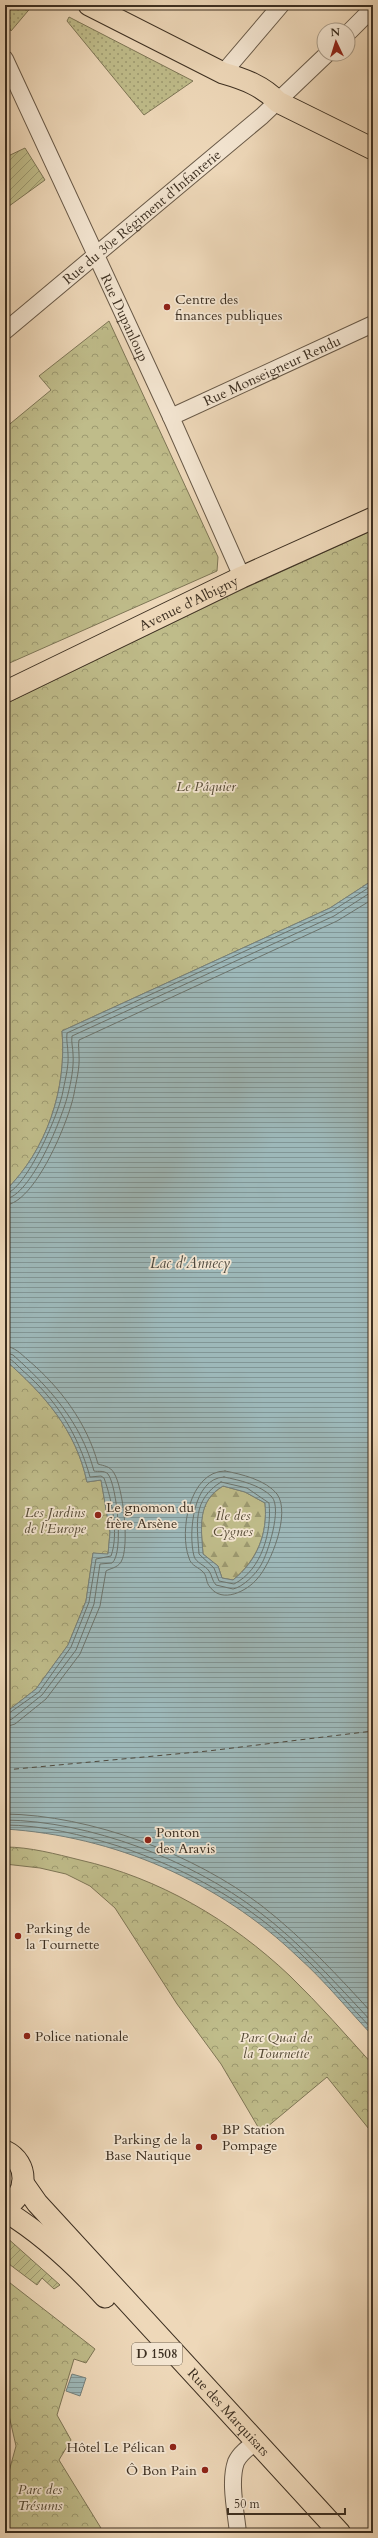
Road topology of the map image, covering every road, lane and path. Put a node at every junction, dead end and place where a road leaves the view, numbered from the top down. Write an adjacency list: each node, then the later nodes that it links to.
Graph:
1 (89, 5): 7 (main road)
2 (281, 5): 7 (street)
3 (373, 8): 4 (street)
4 (356, 25)
5 (5, 59): 10 (street, Rue Dupanloup)
6 (319, 62): 8 (street, Rue du 30e Régiment d'Infanterie)
7 (223, 73): 8 (main road)
8 (278, 102): 9 (main road); 10 (street, Rue du 30e Régiment d'Infanterie)
9 (373, 149)
10 (96, 256): 12 (street, Rue du 30e Régiment d'Infanterie); 13 (street, Rue Dupanloup)
11 (373, 324): 13 (street, Rue Monseigneur Rendu)
12 (5, 330)
13 (171, 417): 15 (street, Rue Dupanloup)
14 (373, 518): 15 (main road, Avenue d'Albigny)
15 (242, 577): 16 (main road, Avenue d'Albigny)
16 (5, 692)
17 (5, 2151): 18 (main road)
18 (23, 2183): 19 (main road); 21 (main road, Rue des Marquisats / D 1508)
19 (5, 2207)
20 (5, 2211): 21 (main road, Rue des Marquisats / D 1508)
21 (250, 2446): 22 (street); 23 (main road, Rue des Marquisats / D 1508); 24 (main road, Rue des Marquisats / D 1508)
22 (238, 2533)
23 (321, 2533)
24 (340, 2533)

